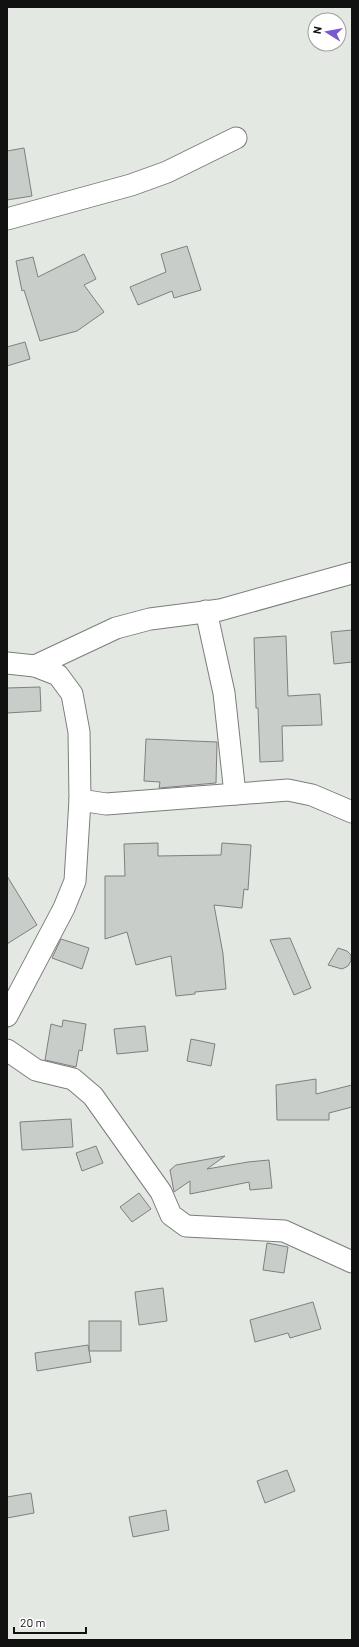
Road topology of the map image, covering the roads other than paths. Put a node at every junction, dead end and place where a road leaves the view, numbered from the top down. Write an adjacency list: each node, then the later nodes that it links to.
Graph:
1 (236, 138): 2 (street)
2 (7, 219)
3 (352, 573): 4 (street)
4 (206, 611): 6 (street); 7 (street)
5 (8, 661): 6 (street)
6 (35, 666): 8 (street)
7 (235, 794): 8 (street); 9 (street)
8 (80, 800): 10 (street)
9 (352, 812)
10 (7, 1016)
11 (7, 1050): 12 (street)
12 (352, 1262)

